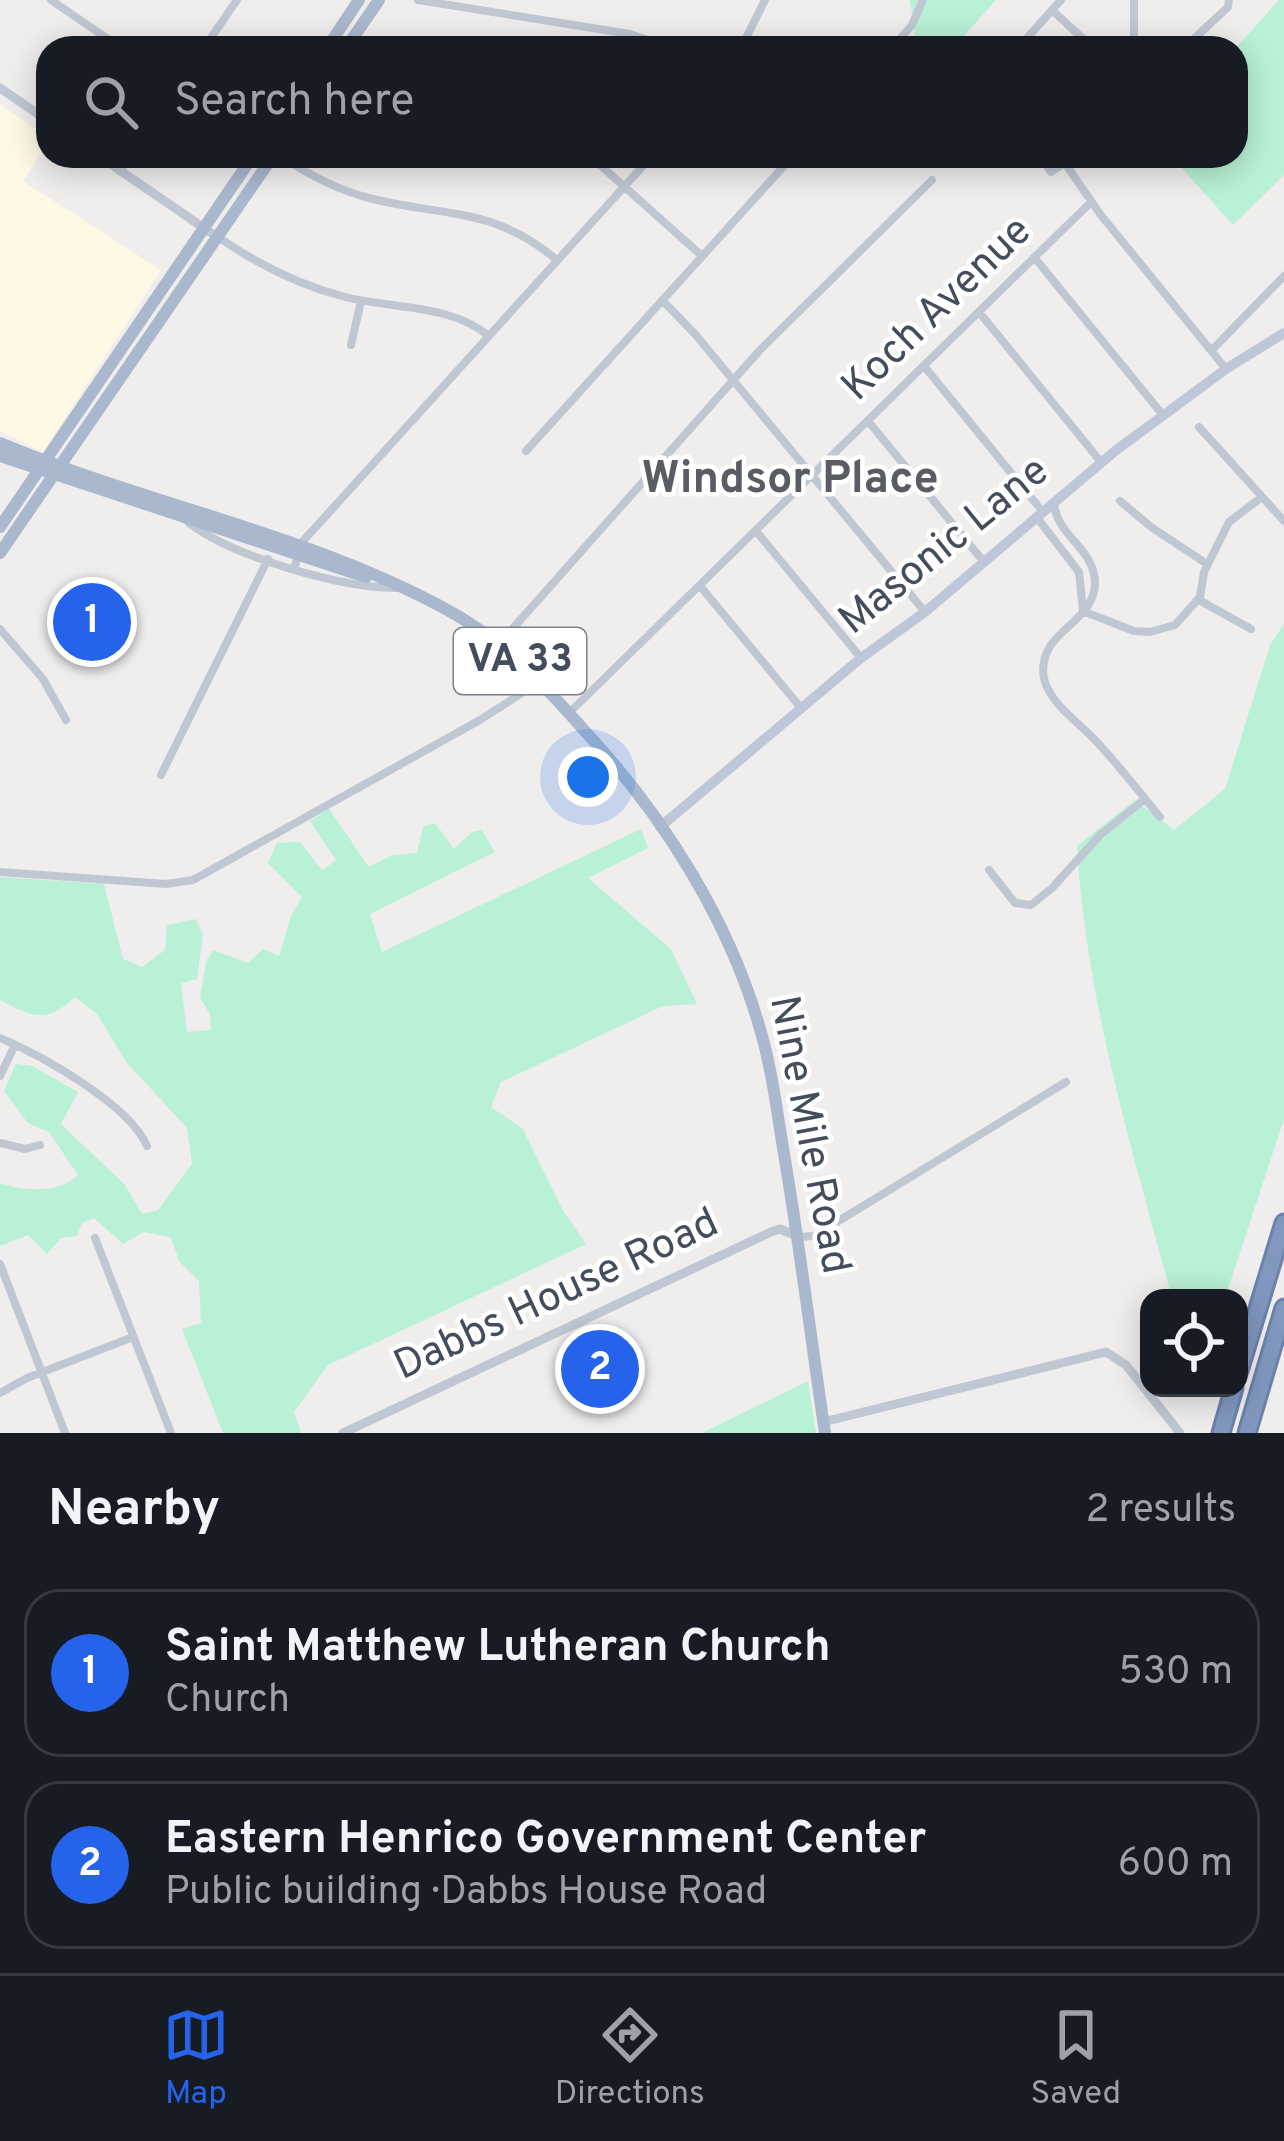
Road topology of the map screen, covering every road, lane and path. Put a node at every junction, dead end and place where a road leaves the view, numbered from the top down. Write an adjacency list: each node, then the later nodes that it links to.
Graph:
1 (51, 0): 12 (street)
2 (359, 0): 14 (main road)
3 (379, 0): 15 (main road)
4 (418, 0): 16 (street)
5 (765, 0): 17 (street)
6 (923, 0): 18 (street)
7 (1061, 0): 11 (street)
8 (1134, 0): 21 (street)
9 (234, 1): 13 (street)
10 (1229, 1): 22 (street)
11 (1052, 10): 19 (street); 20 (street)
12 (104, 36)
13 (212, 36)
14 (334, 36)
15 (354, 36)
16 (636, 36)
17 (747, 36)
18 (902, 36)
19 (1029, 36)
20 (1080, 36)
21 (1134, 36)
22 (1197, 36)
23 (0, 88): 24 (street)
24 (36, 113)
25 (117, 168): 34 (street)
26 (123, 168): 34 (street)
27 (245, 168): 38 (main road)
28 (267, 168): 39 (main road)
29 (298, 168): 42 (street)
30 (605, 168): 36 (street)
31 (641, 168): 36 (street)
32 (782, 168): 40 (street)
33 (1068, 168): 37 (street)
34 (121, 171): 38 (street)
35 (932, 180): 55 (street)
36 (626, 185): 40 (street); 42 (street)
37 (1091, 202): 41 (street, Koch Avenue); 51 (street)
38 (204, 227): 39 (street); 47 (main road)
39 (218, 236): 45 (street); 52 (main road)
40 (702, 256): 44 (street)
41 (1034, 257): 46 (street, Koch Avenue); 56 (street)
42 (557, 260): 49 (street)
43 (1284, 276): 51 (street)
44 (662, 300): 55 (street); 60 (street)
45 (362, 301): 49 (street); 50 (street)
46 (979, 312): 53 (street, Koch Avenue); 62 (street)
47 (134, 329): 52 (main road); 63 (main road)
48 (1284, 333): 54 (main road, Masonic Lane)
49 (488, 335): 74 (street)
50 (351, 345)
51 (1212, 350): 54 (street)
52 (131, 364): 63 (main road)
53 (923, 366): 57 (street, Koch Avenue); 68 (street)
54 (1226, 369): 56 (main road, Masonic Lane)
55 (733, 380): 64 (street); 85 (street)
56 (1162, 414): 62 (main road, Masonic Lane)
57 (868, 421): 64 (street, Koch Avenue); 76 (street)
58 (1199, 427): 65 (street)
59 (0, 443): 63 (main road, Nine Mile Road / VA 33)
60 (526, 451)
61 (0, 456): 63 (main road, Nine Mile Road / VA 33)
62 (1101, 462): 67 (main road, Masonic Lane)
63 (49, 468): 69 (main road, Nine Mile Road / VA 33); 71 (main road); 73 (main road); 74 (main road, Nine Mile Road / VA 33)
64 (812, 475): 72 (street, Koch Avenue); 82 (street)
65 (1262, 496): 70 (street); 77 (street)
66 (1120, 501): 77 (street)
67 (1054, 502): 68 (main road, Masonic Lane); 81 (street)
68 (1041, 516): 76 (main road, Masonic Lane); 81 (street)
69 (183, 518): 74 (main road, Nine Mile Road / VA 33); 75 (street)
70 (1284, 521)
71 (0, 527)
72 (756, 531): 78 (street, Koch Avenue); 86 (street)
73 (0, 553)
74 (298, 557): 75 (street); 79 (street); 79 (main road, Nine Mile Road / VA 33)
75 (268, 559): 91 (street)
76 (984, 562): 82 (main road, Masonic Lane)
77 (1207, 564): 80 (street)
78 (700, 586): 88 (street); 89 (street, Koch Avenue)
79 (401, 589): 85 (main road, Nine Mile Road / VA 33)
80 (1198, 600): 81 (street); 84 (street)
81 (1083, 611): 92 (street)
82 (925, 612): 86 (main road, Masonic Lane)
83 (0, 629): 90 (street)
84 (1251, 629)
85 (499, 644): 87 (main road, Nine Mile Road / VA 33)
86 (861, 658): 88 (main road, Masonic Lane)
87 (540, 681): 89 (main road, Nine Mile Road / VA 33); 96 (street)
88 (800, 708): 94 (main road, Masonic Lane)
89 (569, 713): 94 (main road, Nine Mile Road / VA 33)
90 (66, 720)
91 (161, 775)
92 (1145, 799): 93 (street); 95 (street)
93 (1160, 818)
94 (660, 827): 105 (main road, Nine Mile Road / VA 33)
95 (989, 870)
96 (0, 872)
97 (0, 1038): 98 (street)
98 (15, 1045): 99 (street); 103 (street)
99 (0, 1076)
100 (1066, 1082): 105 (street)
101 (0, 1143): 102 (street)
102 (40, 1145)
103 (147, 1146)
104 (1284, 1223): 110 (highway)
105 (799, 1237): 114 (main road, Nine Mile Road / VA 33); 117 (street, Dabbs House Road)
106 (95, 1238): 109 (street)
107 (0, 1264): 111 (street)
108 (1284, 1308): 120 (highway)
109 (133, 1336): 111 (street); 116 (street)
110 (1248, 1341)
111 (41, 1372): 112 (street); 115 (street)
112 (0, 1393)
113 (1231, 1397): 119 (highway)
114 (824, 1427): 118 (street)
115 (64, 1433)
116 (171, 1433)
117 (343, 1433)
118 (1180, 1433)
119 (1221, 1433)
120 (1247, 1433)

